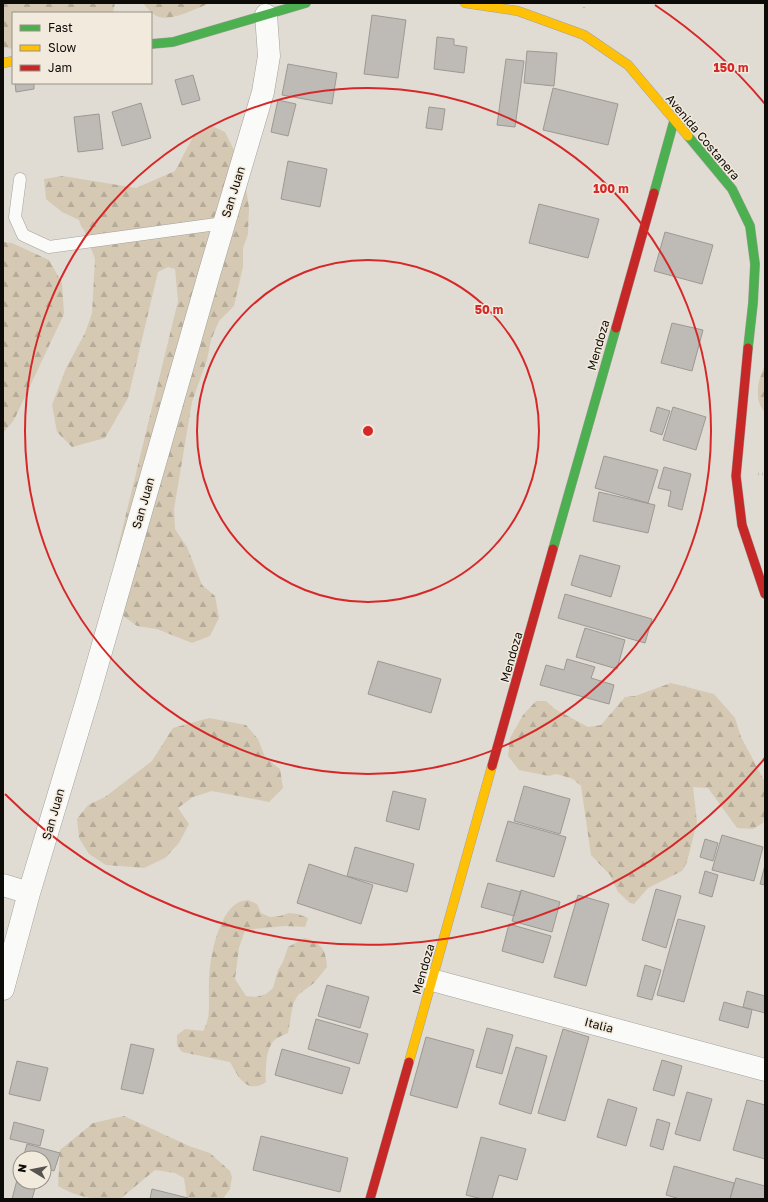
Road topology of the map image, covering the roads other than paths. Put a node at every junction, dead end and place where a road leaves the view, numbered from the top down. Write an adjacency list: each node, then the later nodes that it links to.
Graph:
1 (306, 3): 3 (street)
2 (465, 3): 5 (street, Avenida Costanera)
3 (266, 15): 4 (street); 7 (street, San Juan)
4 (152, 44)
5 (674, 121): 8 (street, Avenida Costanera); 11 (street, Mendoza)
6 (20, 179): 7 (lane)
7 (224, 223): 10 (street, San Juan)
8 (765, 594)
9 (3, 885): 10 (street)
10 (29, 893): 12 (street, San Juan)
11 (432, 980): 13 (street, Italia); 14 (street, Mendoza)
12 (3, 989)
13 (765, 1070)
14 (370, 1199)

